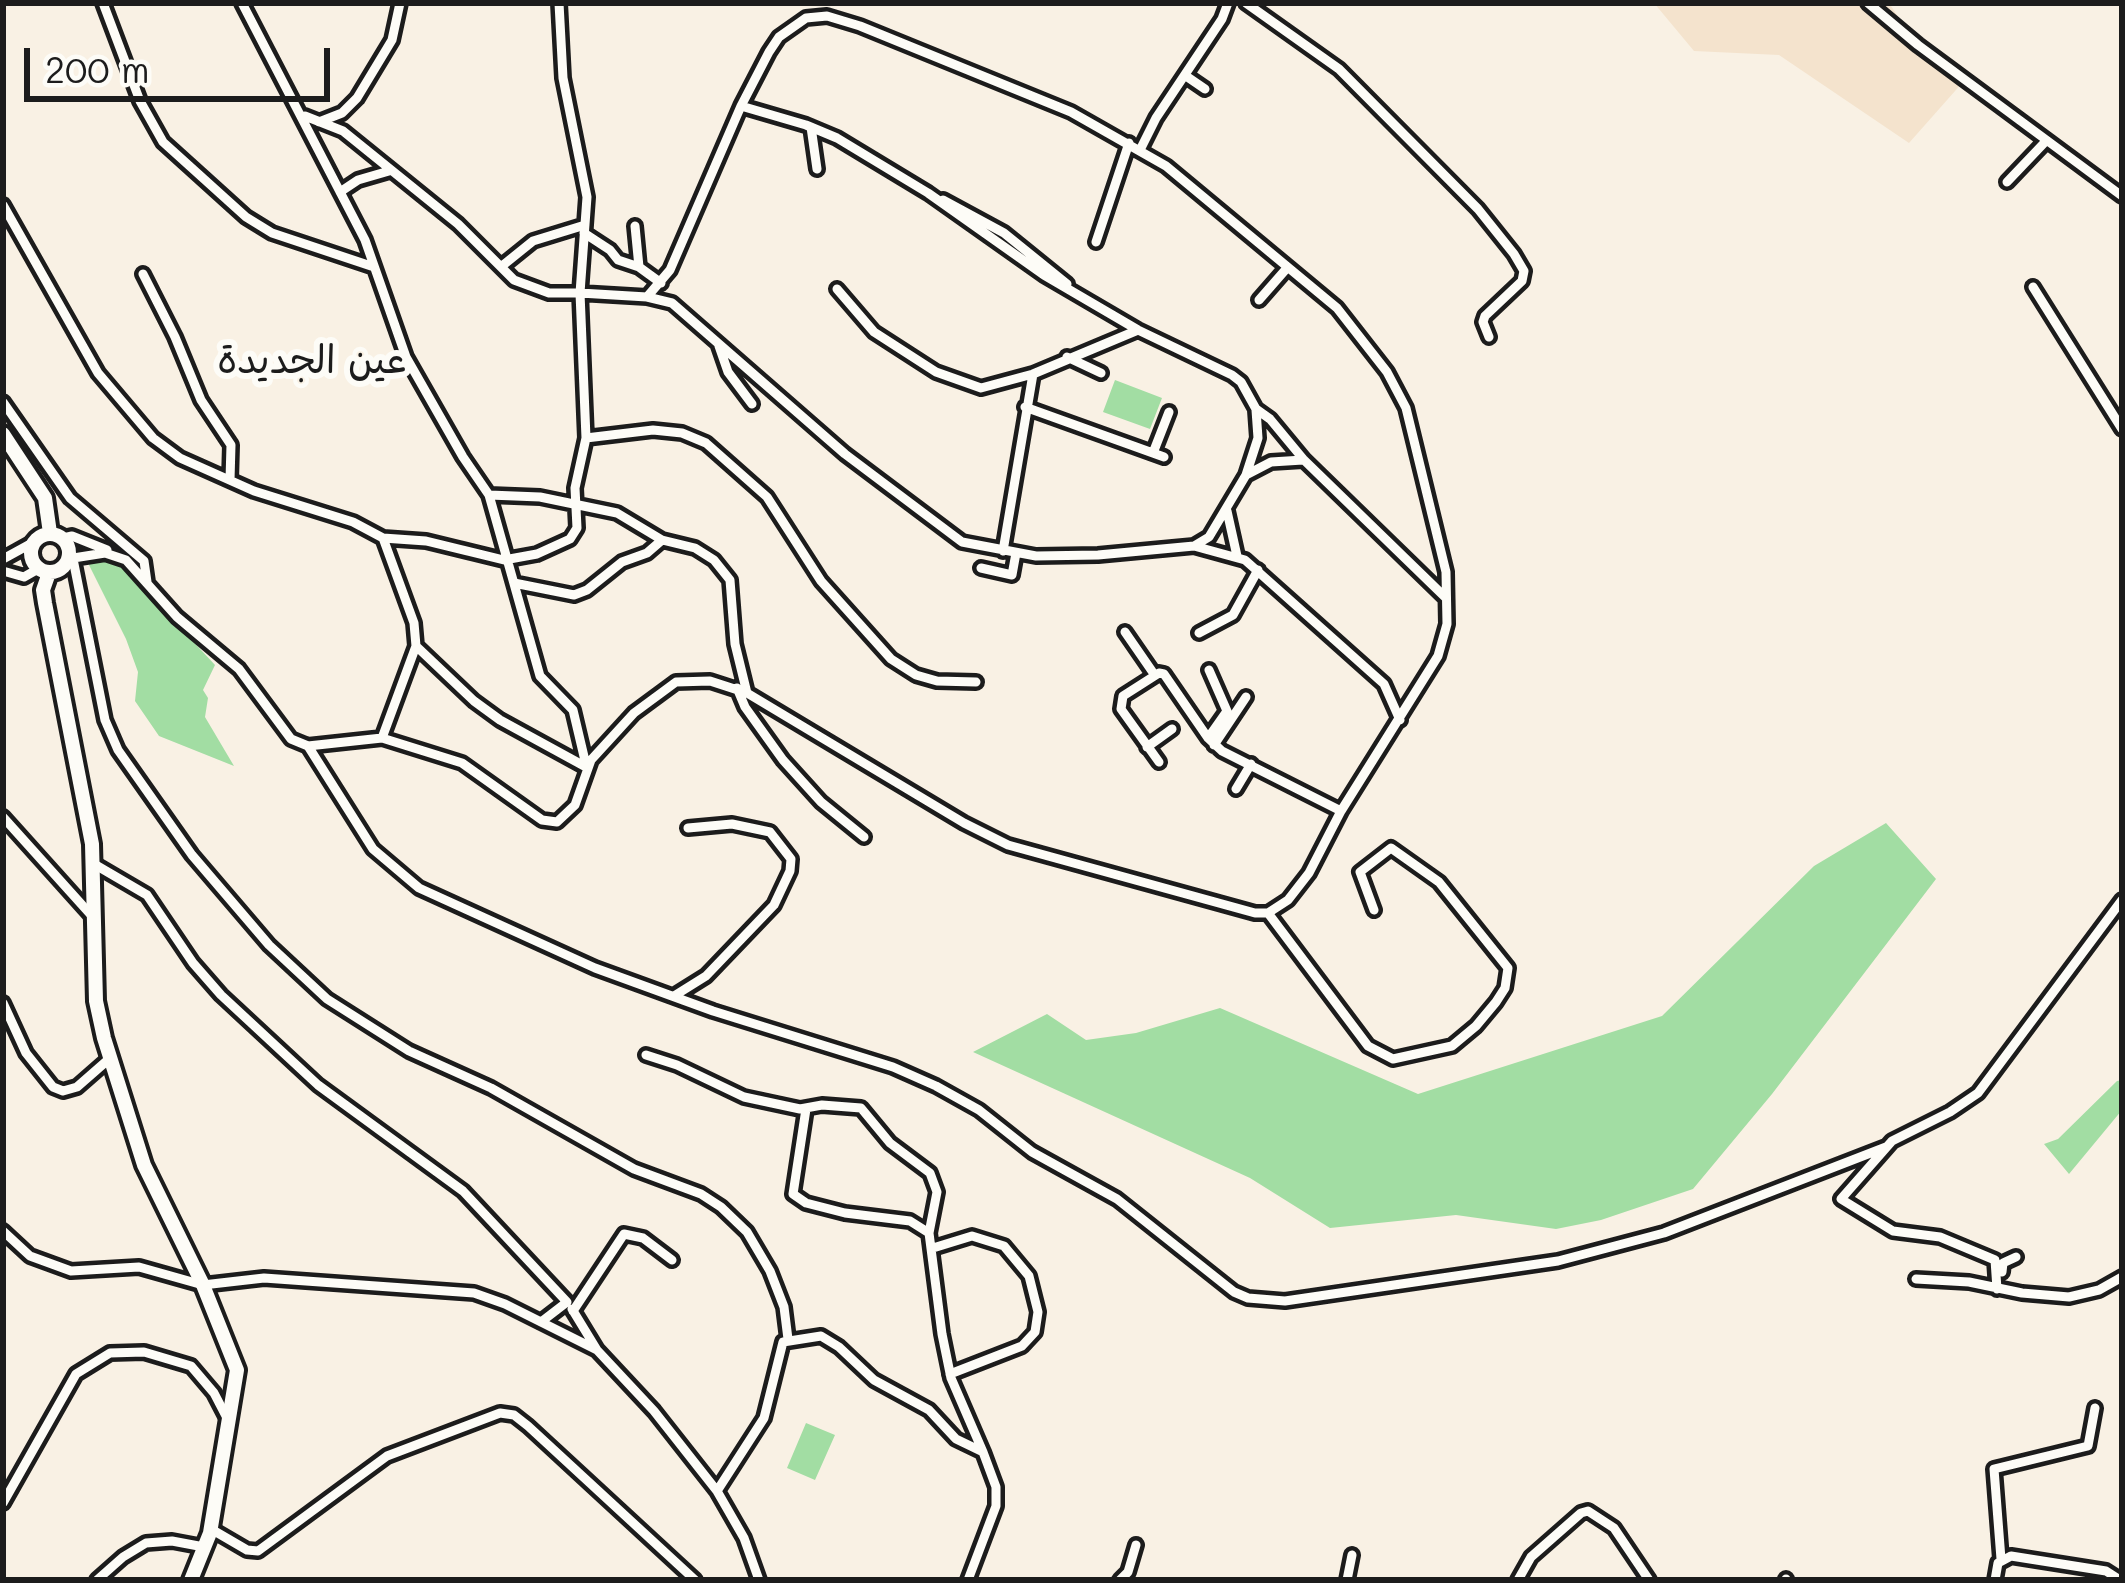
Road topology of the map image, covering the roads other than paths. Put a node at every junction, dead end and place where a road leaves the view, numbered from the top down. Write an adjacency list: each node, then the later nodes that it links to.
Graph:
1 (103, 3): 26 (street)
2 (242, 3): 11 (street)
3 (400, 3): 12 (street)
4 (559, 3): 24 (street)
5 (1228, 3): 8 (street)
6 (1246, 3): 38 (street)
7 (1868, 3): 14 (street)
8 (1186, 76): 9 (street); 16 (street)
9 (1205, 89)
10 (741, 106): 13 (street); 15 (street); 31 (street)
11 (302, 115): 12 (street); 20 (street)
12 (319, 122): 18 (street)
13 (811, 127): 17 (street); 37 (street)
14 (2046, 141): 19 (street); 21 (street)
15 (1129, 143): 16 (street); 25 (street)
16 (1140, 150): 29 (street)
17 (817, 170)
18 (389, 171): 20 (street); 27 (street)
19 (2006, 182)
20 (340, 192): 26 (street)
21 (2122, 196)
22 (3, 205): 53 (street)
23 (634, 226): 28 (street)
24 (584, 229): 27 (street); 28 (street); 34 (street)
25 (1096, 242)
26 (371, 266): 54 (street)
27 (502, 266): 34 (street)
28 (639, 267): 31 (street)
29 (1287, 268): 36 (street); 75 (street)
30 (143, 274): 53 (street)
31 (661, 283): 35 (street)
32 (2032, 286): 48 (street)
33 (837, 289): 42 (street)
34 (580, 293): 35 (street); 50 (street)
35 (647, 297): 39 (street)
36 (1259, 300)
37 (1138, 330): 40 (street); 46 (street)
38 (1489, 337)
39 (719, 346): 44 (street); 62 (street)
40 (1067, 357): 41 (street); 42 (street)
41 (1101, 373)
42 (1033, 374): 45 (street)
43 (3, 402): 73 (street)
44 (752, 404)
45 (1025, 406): 47 (street); 62 (street)
46 (1256, 409): 51 (street); 52 (street)
47 (1169, 412)
48 (2122, 429)
49 (3, 434): 57 (street)
50 (586, 438): 55 (street); 81 (street)
51 (1304, 460): 52 (street); 75 (street)
52 (1246, 475): 56 (street)
53 (230, 480): 58 (street)
54 (489, 495): 55 (street); 67 (street)
55 (576, 507): 59 (street); 67 (street)
56 (1227, 511): 61 (street); 65 (street)
57 (56, 536): 60 (street); 64 (street); 66 (street)
58 (383, 538): 67 (street); 78 (street)
59 (662, 540): 74 (street); 82 (street)
60 (34, 542): 68 (street); 71 (street)
61 (1194, 546): 63 (street); 65 (street)
62 (1003, 551): 63 (street)
63 (1016, 553): 69 (street)
64 (117, 555): 66 (street); 73 (street)
65 (1237, 556): 70 (street)
66 (70, 559): 71 (street); 120 (street)
67 (508, 559): 74 (street)
68 (3, 560)
69 (980, 568)
70 (1258, 570): 77 (street); 84 (street)
71 (44, 571): 72 (street); 98 (street)
72 (3, 572)
73 (147, 582): 88 (street)
74 (514, 584): 92 (street)
75 (1444, 597): 84 (street)
76 (1124, 632): 80 (street)
77 (1199, 633)
78 (416, 646): 86 (street); 92 (street)
79 (1209, 670): 87 (street)
80 (1154, 674): 87 (street); 89 (street)
81 (976, 682)
82 (741, 690): 92 (street); 97 (street); 101 (street)
83 (1246, 697): 87 (street)
84 (1400, 720): 94 (street)
85 (1172, 729): 89 (street)
86 (382, 737): 88 (street); 92 (street)
87 (1211, 741): 91 (street)
88 (308, 746): 103 (street)
89 (1147, 747): 90 (street)
90 (1159, 762)
91 (1251, 764): 93 (street); 94 (street)
92 (586, 767)
93 (1236, 788)
94 (1341, 811): 101 (street)
95 (3, 817): 102 (street)
96 (688, 827): 103 (street)
97 (864, 837)
98 (94, 864): 102 (street); 118 (street)
99 (2122, 900): 108 (street)
100 (1375, 910): 101 (street)
101 (1268, 913)
102 (96, 920): 106 (street)
103 (674, 996): 108 (street)
104 (3, 1003): 106 (street)
105 (646, 1055): 107 (street)
106 (109, 1059): 116 (street)
107 (806, 1109): 110 (street); 110 (street)
108 (1886, 1147): 117 (street)
109 (3, 1231): 116 (street)
110 (929, 1233): 111 (street)
111 (933, 1248): 122 (street); 122 (street)
112 (2016, 1257): 117 (street)
113 (672, 1260): 118 (street)
114 (2122, 1277): 117 (street)
115 (1916, 1279): 117 (street)
116 (203, 1285): 119 (street); 124 (street)
117 (2000, 1289)
118 (570, 1306): 119 (street); 121 (street)
119 (542, 1322): 121 (street)
120 (788, 1339): 125 (street); 126 (street)
121 (597, 1350): 126 (street)
122 (950, 1374): 125 (street)
123 (2095, 1408): 132 (street)
124 (230, 1423): 127 (street); 128 (street)
125 (983, 1452): 137 (street)
126 (716, 1491): 136 (street)
127 (3, 1503)
128 (211, 1529): 130 (street); 135 (street)
129 (1136, 1545): 138 (street)
130 (205, 1548): 133 (street); 134 (street)
131 (1352, 1555): 139 (street)
132 (2001, 1559): 142 (street); 143 (street)
133 (97, 1580)
134 (191, 1580)
135 (695, 1580)
136 (759, 1580)
137 (968, 1580)
138 (1120, 1580)
139 (1347, 1580)
140 (1518, 1580): 141 (street)
141 (1649, 1580)
142 (1995, 1580)
143 (2120, 1580)

